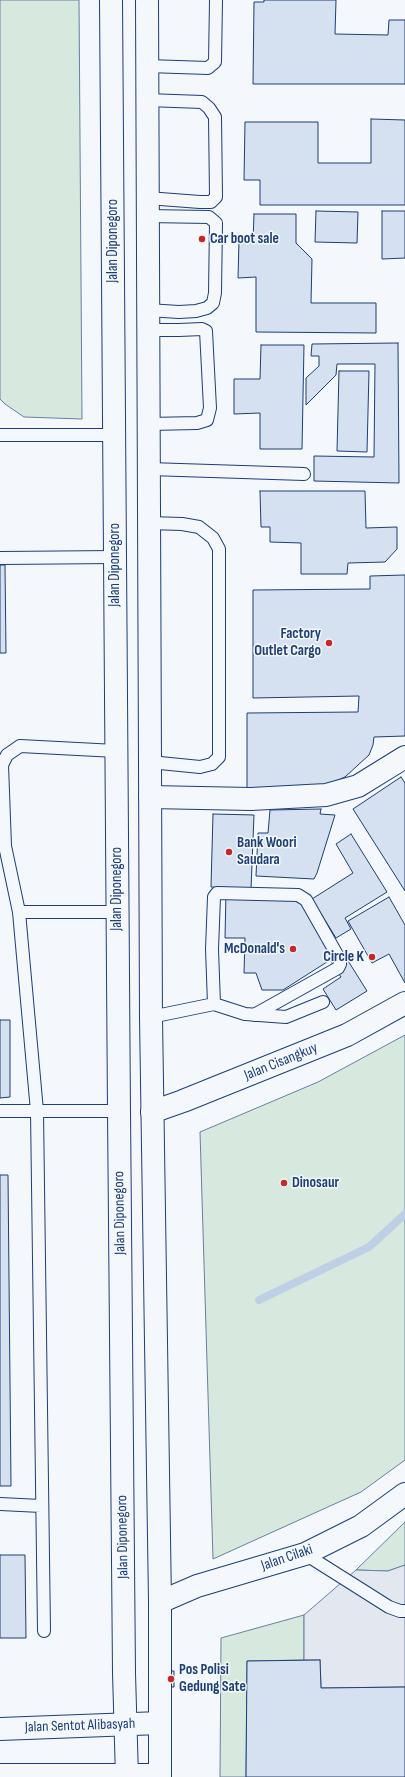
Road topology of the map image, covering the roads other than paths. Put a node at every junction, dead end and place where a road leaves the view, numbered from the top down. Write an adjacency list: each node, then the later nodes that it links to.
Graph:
1 (111, 0): 10 (main road, Jalan Diponegoro)
2 (147, 0): 4 (main road)
3 (216, 0): 4 (lane)
4 (147, 66): 5 (main road)
5 (147, 100): 6 (main road); 6 (lane)
6 (147, 207): 7 (main road); 7 (lane)
7 (147, 320): 8 (main road); 8 (lane)
8 (149, 424): 11 (main road)
9 (0, 435): 10 (lane)
10 (114, 435): 14 (main road, Jalan Diponegoro)
11 (149, 469): 12 (lane); 13 (main road)
12 (304, 474)
13 (149, 523): 18 (main road); 18 (lane)
14 (115, 557): 15 (lane); 16 (main road, Jalan Diponegoro)
15 (0, 558)
16 (116, 750): 20 (lane); 21 (main road, Jalan Diponegoro)
17 (405, 758): 19 (main road)
18 (150, 762): 19 (main road)
19 (150, 797): 26 (main road)
20 (19, 912): 21 (lane); 28 (lane)
21 (118, 912): 29 (main road, Jalan Diponegoro)
22 (323, 1002): 25 (lane)
23 (405, 1003): 30 (main road, Jalan Cisangkuy)
24 (214, 1004): 25 (lane); 25 (lane); 26 (lane)
25 (254, 1015)
26 (151, 1017): 30 (main road)
27 (0, 1111): 28 (lane)
28 (38, 1111): 29 (lane); 33 (lane)
29 (119, 1112): 39 (main road, Jalan Diponegoro)
30 (152, 1112): 35 (main road)
31 (405, 1494): 34 (main road, Jalan Cilaki)
32 (0, 1504): 33 (lane)
33 (41, 1506): 37 (lane)
34 (305, 1554): 35 (main road, Jalan Cilaki); 36 (lane)
35 (160, 1602): 38 (main road)
36 (405, 1611)
37 (44, 1631)
38 (160, 1723): 39 (main road, Jalan Sentot Alibasyah); 43 (main road)
39 (125, 1724): 40 (main road, Jalan Sentot Alibasyah); 42 (main road, Jalan Diponegoro)
40 (0, 1729)
41 (0, 1775): 42 (main road)
42 (127, 1776): 43 (main road)
43 (160, 1776)

